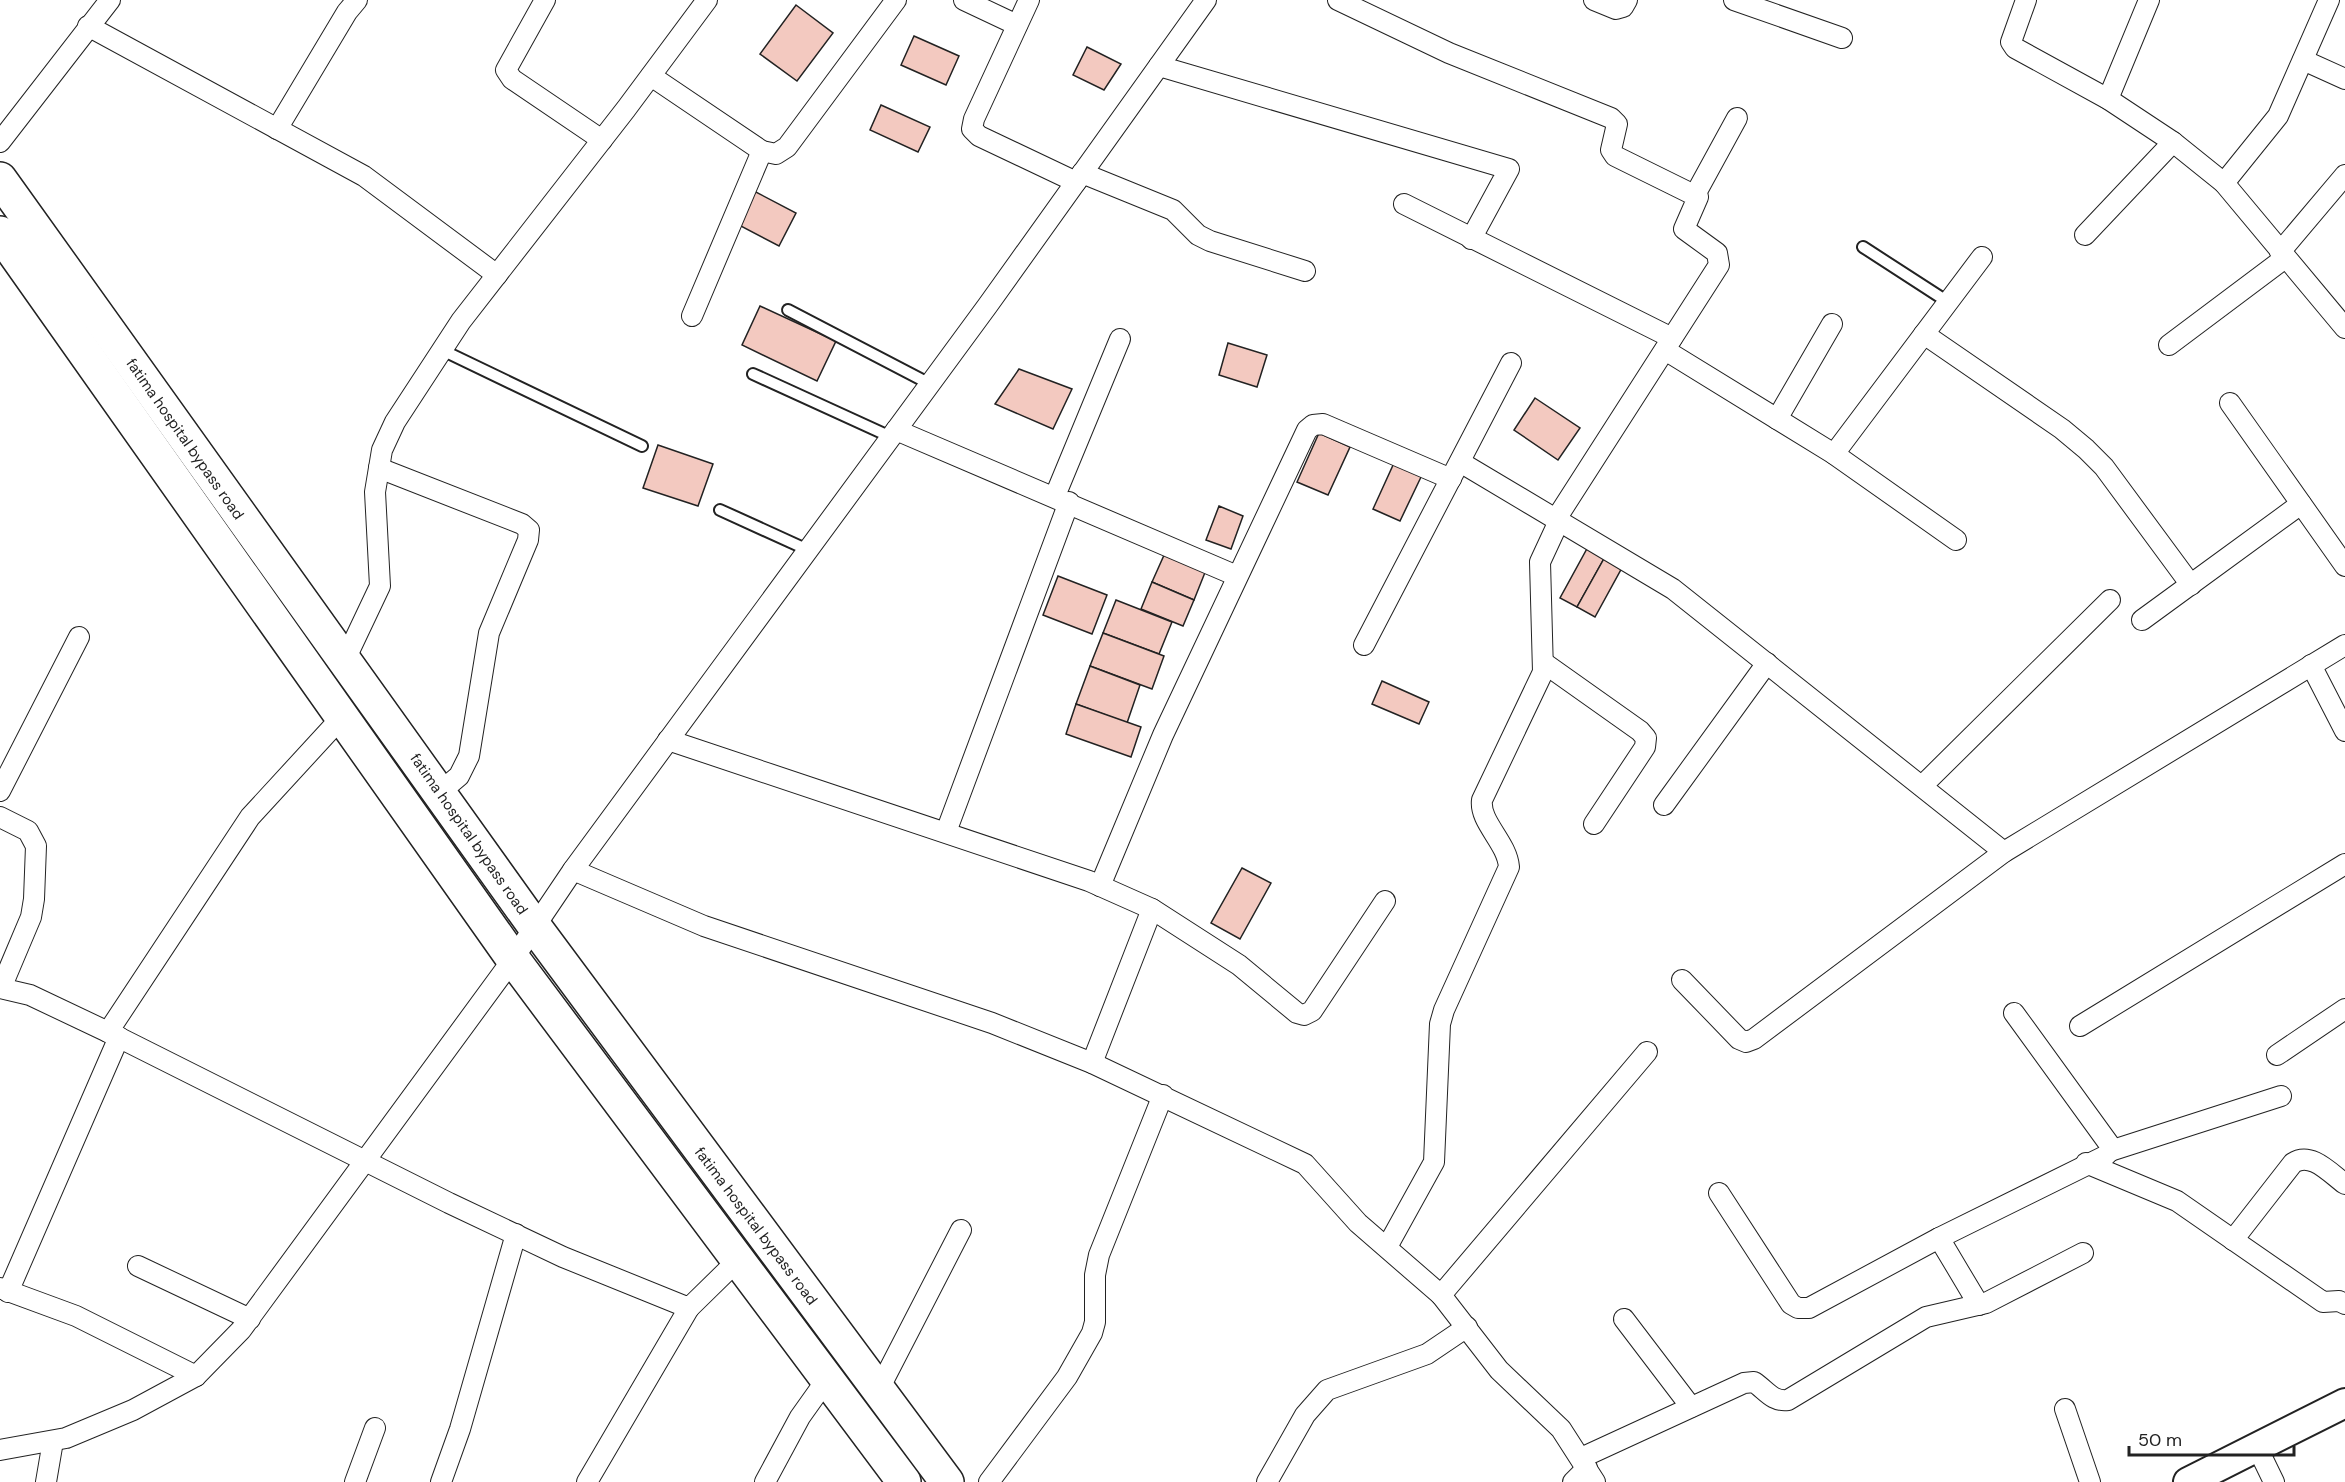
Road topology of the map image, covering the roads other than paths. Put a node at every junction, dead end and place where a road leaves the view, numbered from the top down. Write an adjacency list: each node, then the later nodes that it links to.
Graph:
1 (110, 0): 17 (street)
2 (357, 0): 25 (street)
3 (545, 0): 26 (street)
4 (707, 0): 21 (street)
5 (896, 0): 29 (street)
6 (964, 0): 16 (street)
7 (1029, 0): 16 (street)
8 (1206, 0): 20 (street)
9 (1338, 0): 34 (street)
10 (1594, 0): 11 (street)
11 (1627, 0)
12 (2026, 0): 23 (street)
13 (2149, 0): 23 (street)
14 (2329, 0): 19 (street)
15 (1744, 2): 18 (street)
16 (1017, 25): 31 (street)
17 (88, 26): 25 (street); 27 (street)
18 (1842, 38)
19 (2303, 60): 22 (street); 33 (street)
20 (1159, 66): 31 (street); 38 (street)
21 (651, 76): 26 (street); 29 (street)
22 (2345, 79)
23 (2108, 99): 28 (street)
24 (1737, 118): 34 (street)
25 (277, 129): 43 (street)
26 (602, 140): 43 (street)
27 (0, 142)
28 (2173, 142): 33 (street); 37 (street)
29 (762, 151): 46 (street)
30 (2345, 175): 40 (street)
31 (1079, 177): 42 (street); 56 (street)
32 (0, 179): 78 (highway, fatima hospital bypass road)
33 (2224, 183): 40 (street)
34 (1696, 193): 51 (street)
35 (1404, 204): 38 (street)
36 (0, 233): 82 (highway)
37 (2085, 235)
38 (1471, 239): 51 (street)
39 (1863, 247): 44 (lane)
40 (2283, 255): 48 (street); 52 (street)
41 (1982, 256): 44 (street)
42 (1305, 271)
43 (497, 275): 53 (street)
44 (1948, 302): 49 (street)
45 (788, 310): 56 (lane)
46 (692, 316)
47 (1832, 324): 58 (street)
48 (2345, 328)
49 (1924, 334): 61 (street); 72 (street)
50 (1120, 339): 64 (street)
51 (1668, 344): 58 (street); 67 (street)
52 (2169, 345)
53 (442, 350): 60 (lane); 62 (street)
54 (1512, 363): 63 (street)
55 (753, 374): 59 (lane)
56 (930, 384): 59 (street)
57 (2230, 403): 65 (street)
58 (1777, 419): 61 (street)
59 (894, 433): 64 (street); 69 (street)
60 (642, 446)
61 (1834, 454): 68 (street)
62 (379, 468): 78 (street); 87 (street)
63 (1456, 470): 67 (street); 71 (street); 76 (street)
64 (1062, 499): 71 (street); 91 (street)
65 (2301, 504): 70 (street); 72 (street)
66 (720, 510): 69 (lane)
67 (1558, 520): 79 (street); 80 (street)
68 (1956, 540)
69 (808, 550): 84 (street)
70 (2345, 566)
71 (1237, 576): 95 (street)
72 (2191, 585): 74 (street)
73 (2110, 600): 85 (street)
74 (2142, 620)
75 (79, 637): 86 (street)
76 (1364, 645)
77 (2345, 645): 81 (street)
78 (344, 662): 87 (highway, fatima hospital bypass road)
79 (1544, 663): 90 (street); 122 (street)
80 (1767, 663): 85 (street); 88 (street)
81 (2311, 665): 83 (street); 92 (street)
82 (341, 718): 99 (highway); 105 (street)
83 (2345, 731)
84 (668, 740): 91 (street); 94 (street)
85 (1922, 786): 92 (street)
86 (0, 791)
87 (440, 792): 98 (highway, fatima hospital bypass road)
88 (1664, 805)
89 (0, 817): 101 (street)
90 (1594, 824)
91 (946, 832): 95 (street)
92 (2004, 852): 100 (street)
93 (2345, 864): 104 (street)
94 (573, 870): 98 (street); 108 (street)
95 (1100, 886): 97 (street)
96 (1385, 901): 97 (street)
97 (1152, 909): 108 (street)
98 (535, 927): 99 (street); 111 (highway, fatima hospital bypass road)
99 (513, 959): 113 (street); 115 (highway)
100 (1682, 980)
101 (0, 988): 105 (street)
102 (2345, 1009): 107 (street)
103 (2014, 1013): 112 (street)
104 (2080, 1026)
105 (114, 1034): 113 (street); 126 (street)
106 (1647, 1052): 127 (street)
107 (2277, 1055)
108 (1092, 1063): 109 (street)
109 (1163, 1095): 122 (street); 152 (street)
110 (2281, 1095): 112 (street)
111 (699, 1149): 115 (highway); 136 (highway, fatima hospital bypass road)
112 (2110, 1151): 114 (street)
113 (363, 1162): 119 (street); 131 (street)
114 (2086, 1163): 120 (street); 121 (street)
115 (670, 1171): 124 (highway)
116 (2345, 1184): 121 (street)
117 (1719, 1193): 120 (street)
118 (961, 1230): 136 (street)
119 (516, 1234): 130 (street); 147 (street)
120 (1939, 1238): 129 (street)
121 (2233, 1240): 128 (street)
122 (1387, 1247): 127 (street)
123 (2083, 1252): 129 (street)
124 (736, 1261): 130 (street); 135 (highway)
125 (138, 1266): 131 (street)
126 (4, 1290): 134 (street)
127 (1441, 1294): 133 (street)
128 (2345, 1304)
129 (1979, 1305): 138 (street)
130 (689, 1308): 148 (street)
131 (250, 1319): 134 (street)
132 (1624, 1319): 138 (street)
133 (1467, 1328): 144 (street); 153 (street)
134 (196, 1376): 141 (street)
135 (827, 1379): 149 (street); 150 (highway)
136 (878, 1391): 151 (highway, fatima hospital bypass road)
137 (2345, 1403): 142 (main road)
138 (1691, 1407): 144 (street)
139 (2064, 1408): 154 (street)
140 (375, 1428): 146 (street)
141 (53, 1441): 143 (street); 145 (street)
142 (2257, 1447): 155 (main road); 156 (street)
143 (0, 1450)
144 (1584, 1473)
145 (46, 1482)
146 (355, 1482)
147 (441, 1482)
148 (587, 1482)
149 (765, 1482)
150 (903, 1482)
151 (947, 1482)
152 (989, 1482)
153 (1267, 1482)
154 (2090, 1482)
155 (2188, 1482)
156 (2274, 1482)

